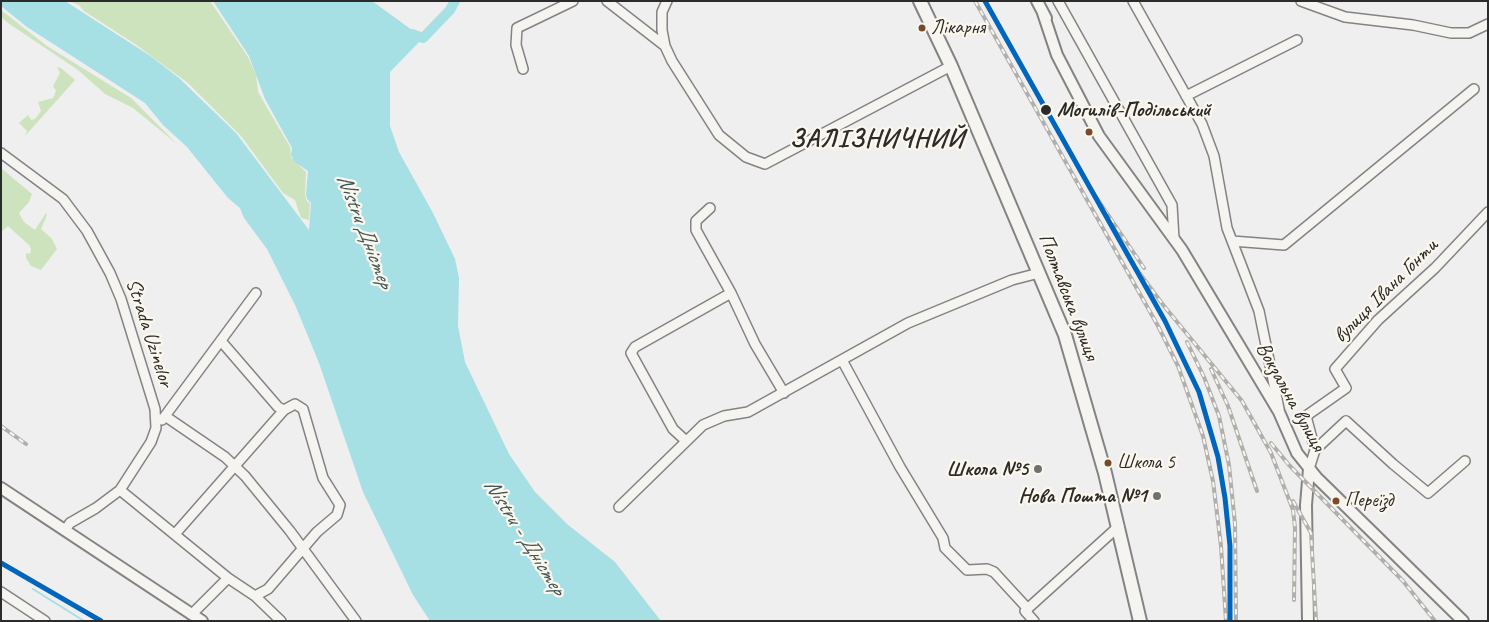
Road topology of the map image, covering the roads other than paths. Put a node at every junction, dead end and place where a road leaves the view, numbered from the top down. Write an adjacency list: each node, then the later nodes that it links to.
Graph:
1 (573, 1): 13 (street)
2 (607, 1): 11 (street)
3 (667, 1): 11 (street)
4 (920, 1): 12 (highway, Полтавська вулиця)
5 (1037, 1): 19 (main road, Вокзальна вулиця)
6 (1058, 1): 19 (street, Вокзальна вулиця)
7 (1133, 1): 15 (street)
8 (1301, 1): 9 (street)
9 (1488, 24)
10 (1296, 40): 15 (street)
11 (665, 46): 12 (street)
12 (951, 66): 21 (highway, Полтавська вулиця)
13 (523, 69)
14 (1474, 88): 20 (street)
15 (1186, 96): 20 (street)
16 (1, 153): 32 (street, Strada Uzinelor)
17 (710, 208): 23 (street)
18 (1488, 212): 34 (street, вулиця Івана Гонти)
19 (1174, 239): 27 (main road, Вокзальна вулиця)
20 (1232, 241): 25 (street)
21 (1039, 273): 26 (street); 41 (highway, Полтавська вулиця)
22 (256, 293): 24 (street)
23 (731, 293): 28 (street); 33 (street)
24 (221, 341): 29 (street); 31 (street)
25 (1268, 359): 27 (street); 30 (street)
26 (842, 360): 28 (street); 48 (street)
27 (1251, 365): 30 (main road, Вокзальна вулиця)
28 (784, 393): 33 (street)
29 (284, 410): 36 (street); 44 (street)
30 (1279, 412): 37 (main road, Вокзальна вулиця)
31 (166, 416): 32 (street); 36 (street)
32 (156, 428): 39 (street)
33 (686, 441): 40 (street)
34 (1315, 450): 35 (street); 37 (street)
35 (1465, 461)
36 (234, 466): 43 (street); 44 (street)
37 (1308, 469): 56 (main road, Вокзальна вулиця); 57 (main road)
38 (1, 488): 42 (main road)
39 (120, 490): 42 (street); 43 (street)
40 (619, 507)
41 (1119, 526): 48 (street); 55 (highway, Полтавська вулиця)
42 (65, 530): 49 (main road)
43 (175, 534): 45 (street)
44 (303, 549): 47 (street); 53 (street)
45 (228, 578): 47 (street); 49 (street)
46 (1, 592): 50 (street)
47 (255, 596): 52 (street)
48 (1026, 610): 54 (street)
49 (192, 614): 51 (main road)
50 (45, 621)
51 (202, 621)
52 (281, 621)
53 (356, 621)
54 (1034, 621)
55 (1140, 621)
56 (1308, 621)
57 (1463, 621)

